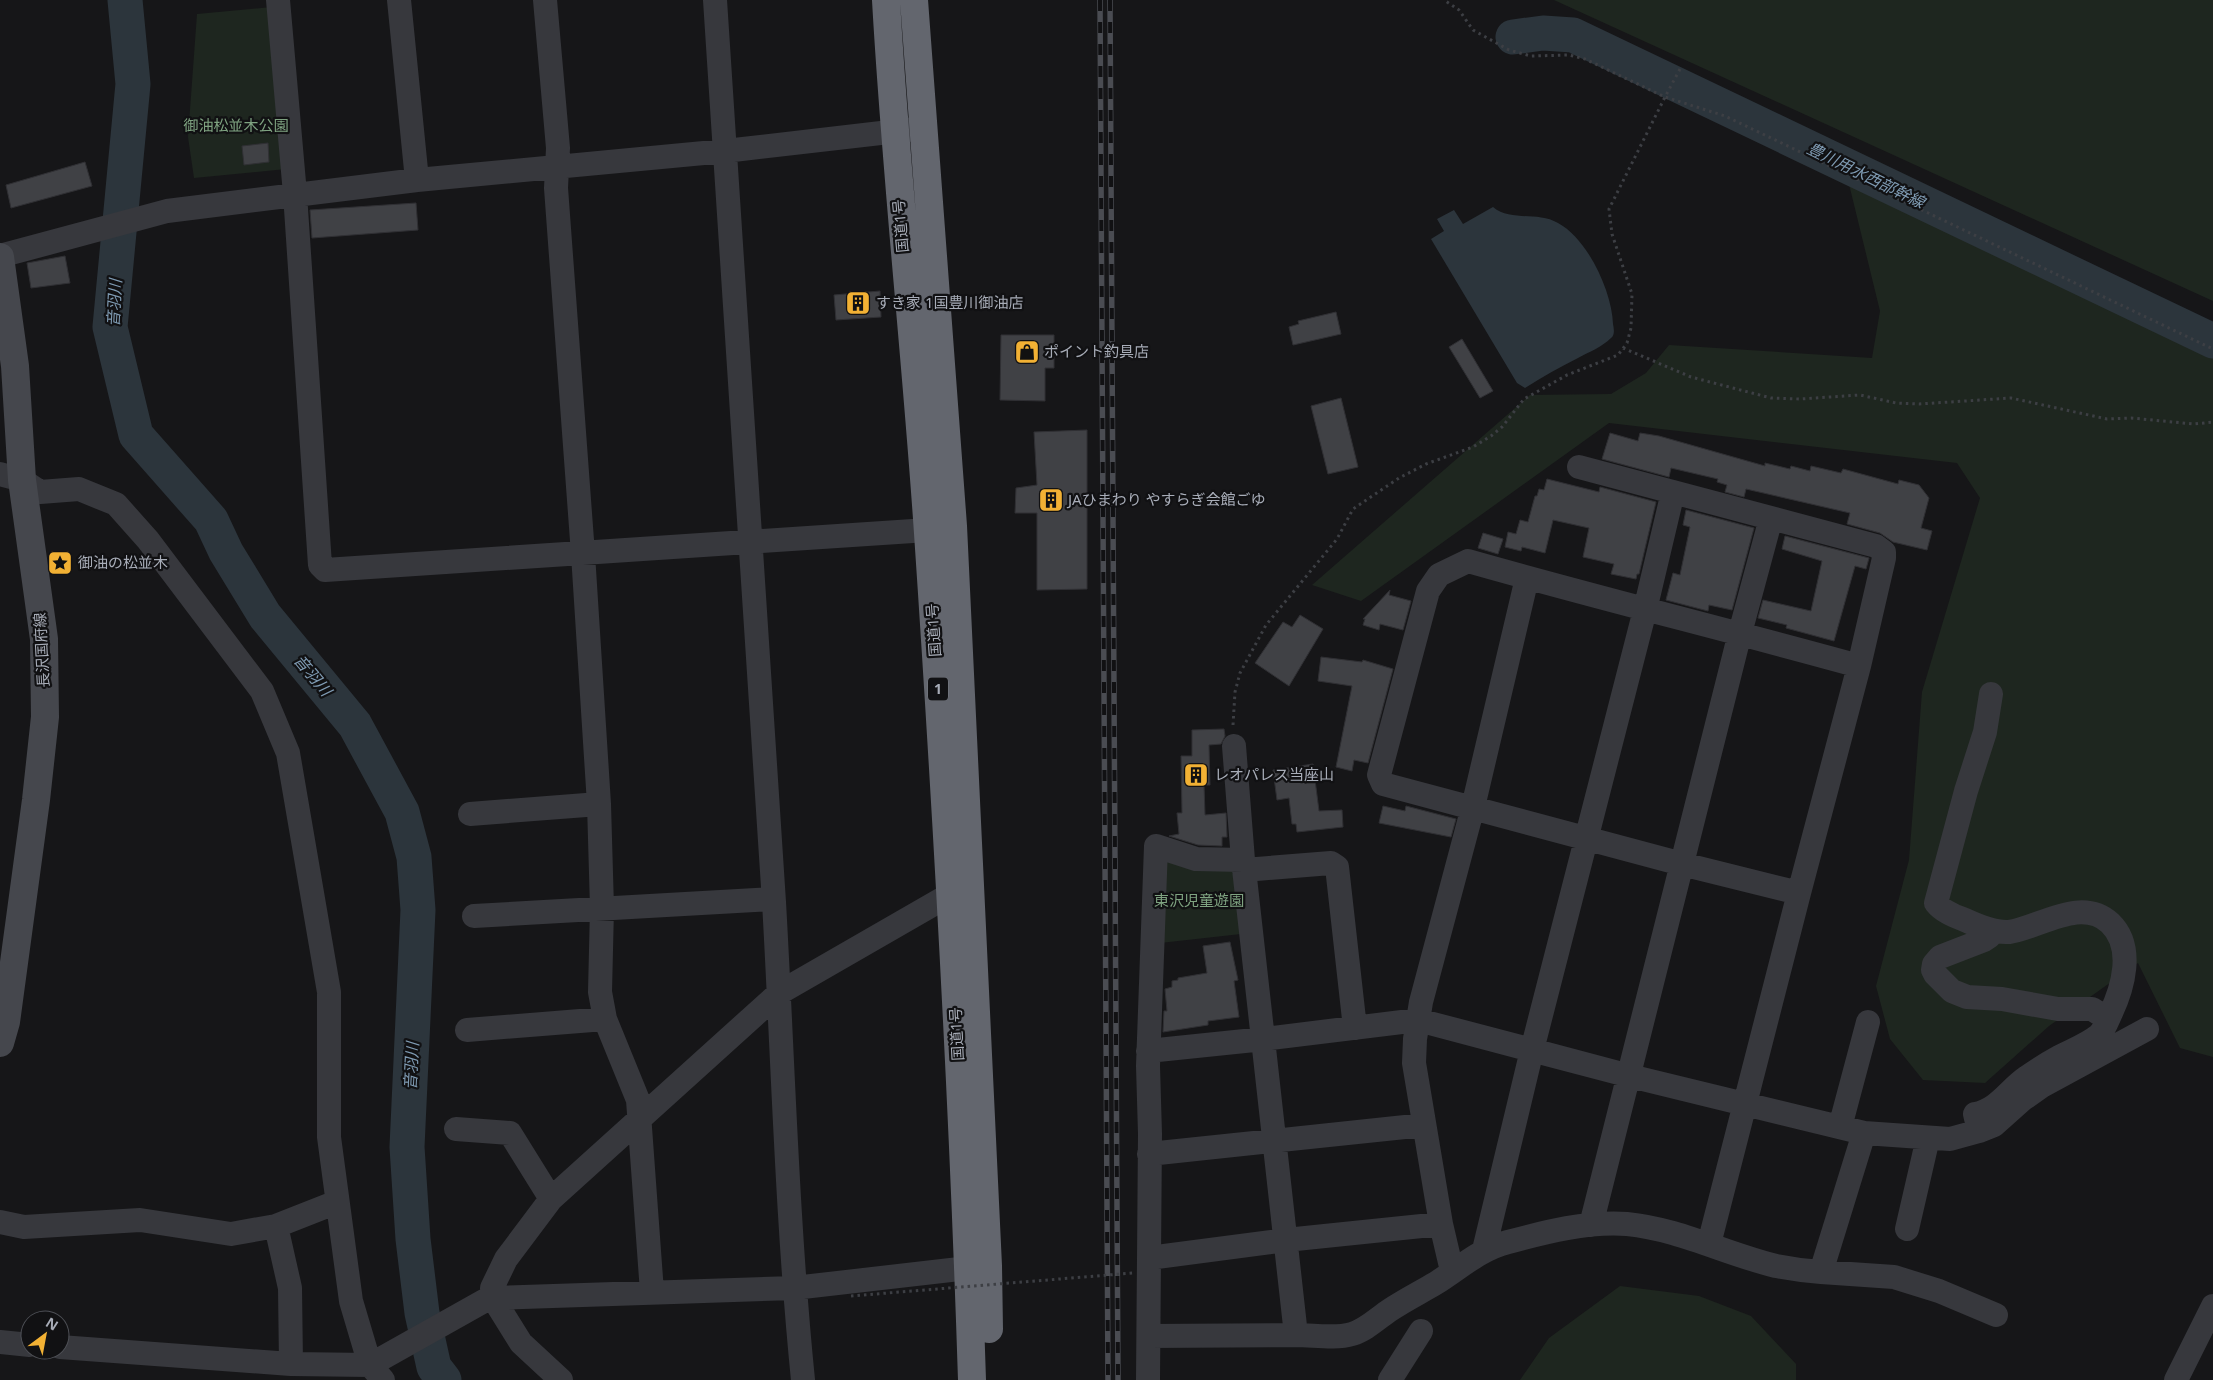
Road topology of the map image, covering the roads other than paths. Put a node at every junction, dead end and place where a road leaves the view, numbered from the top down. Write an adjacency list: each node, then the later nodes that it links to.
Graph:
1 (278, 0): 12 (street)
2 (399, 0): 11 (street)
3 (545, 0): 10 (street)
4 (715, 0): 9 (street)
5 (886, 0): 8 (highway, 国道1号 / 1)
6 (914, 0): 7 (highway, 国道1号 / 1)
7 (924, 128): 8 (street); 92 (highway, 国道1号 / 1)
8 (893, 131): 9 (street); 18 (highway, 国道1号 / 1)
9 (726, 151): 10 (street); 19 (street)
10 (557, 167): 11 (street); 20 (street)
11 (417, 180): 12 (street)
12 (295, 194): 13 (street); 20 (street)
13 (0, 256): 15 (main road, 長沢国府線)
14 (1579, 467): 16 (street)
15 (11, 477): 48 (main road, 長沢国府線); 63 (street)
16 (1673, 492): 17 (street); 22 (street)
17 (1771, 518): 23 (street); 24 (street)
18 (928, 530): 19 (street); 34 (highway, 国道1号 / 1)
19 (752, 542): 20 (street); 35 (street)
20 (583, 554): 27 (street)
21 (1527, 578): 22 (street); 28 (street); 28 (street)
22 (1645, 610): 23 (street); 30 (street)
23 (1740, 633): 24 (street); 31 (street)
24 (1860, 666): 33 (street)
25 (1991, 694): 38 (street)
26 (1234, 746): 32 (street)
27 (599, 804): 29 (street); 36 (street)
28 (1473, 807): 30 (street); 42 (street)
29 (470, 814)
30 (1587, 839): 31 (street); 49 (street)
31 (1682, 864): 33 (street); 51 (street)
32 (1243, 865): 44 (street); 47 (street); 50 (street)
33 (1799, 892): 52 (street)
34 (951, 894): 39 (street); 73 (highway, 国道1号 / 1)
35 (774, 899): 36 (street); 39 (street)
36 (602, 908): 37 (street); 41 (street)
37 (474, 916)
38 (1992, 930): 40 (street); 40 (street)
39 (779, 993): 53 (street); 76 (street)
40 (2108, 1019): 57 (street)
41 (605, 1020): 46 (street); 53 (street)
42 (1418, 1020): 44 (street); 49 (street); 54 (street)
43 (1868, 1022): 55 (street)
44 (1355, 1028): 47 (street)
45 (2147, 1029): 57 (street)
46 (467, 1030)
47 (1264, 1039): 50 (street); 60 (street)
48 (0, 1043)
49 (1532, 1050): 51 (street); 71 (street)
50 (1148, 1051): 61 (street)
51 (1630, 1076): 52 (street); 66 (street)
52 (1744, 1105): 55 (street); 70 (street)
53 (638, 1120): 62 (street); 77 (street)
54 (1424, 1125): 60 (street); 65 (street)
55 (1840, 1127): 58 (street)
56 (456, 1129): 62 (street)
57 (1978, 1131): 59 (street)
58 (1864, 1133): 59 (street); 75 (street)
59 (1928, 1138): 68 (street)
60 (1274, 1141): 61 (street); 69 (street)
61 (1149, 1154): 72 (street)
62 (551, 1199): 78 (street)
63 (338, 1202): 67 (street); 88 (street)
64 (0, 1222): 67 (street)
65 (1441, 1224): 69 (street); 74 (street)
66 (1591, 1225): 70 (street); 71 (street)
67 (276, 1226): 87 (street)
68 (1907, 1229)
69 (1286, 1240): 72 (street); 82 (street)
70 (1709, 1244): 75 (street)
71 (1484, 1250): 74 (street)
72 (1141, 1266): 83 (street)
73 (968, 1268): 76 (street); 91 (highway, 国道1号 / 1)
74 (1452, 1271): 82 (street)
75 (1821, 1272): 80 (street)
76 (794, 1288): 77 (street); 90 (street)
77 (652, 1292): 78 (street)
78 (488, 1299): 88 (street); 89 (street)
79 (2213, 1306): 95 (street)
80 (1996, 1315)
81 (1421, 1331): 94 (street)
82 (1296, 1335): 83 (street)
83 (1149, 1336): 93 (street)
84 (0, 1342): 85 (street)
85 (20, 1344)
86 (70, 1348): 87 (street)
87 (291, 1364): 88 (street)
88 (379, 1368)
89 (561, 1380)
90 (803, 1380)
91 (972, 1380)
92 (989, 1380)
93 (1148, 1380)
94 (1390, 1380)
95 (2176, 1380)

